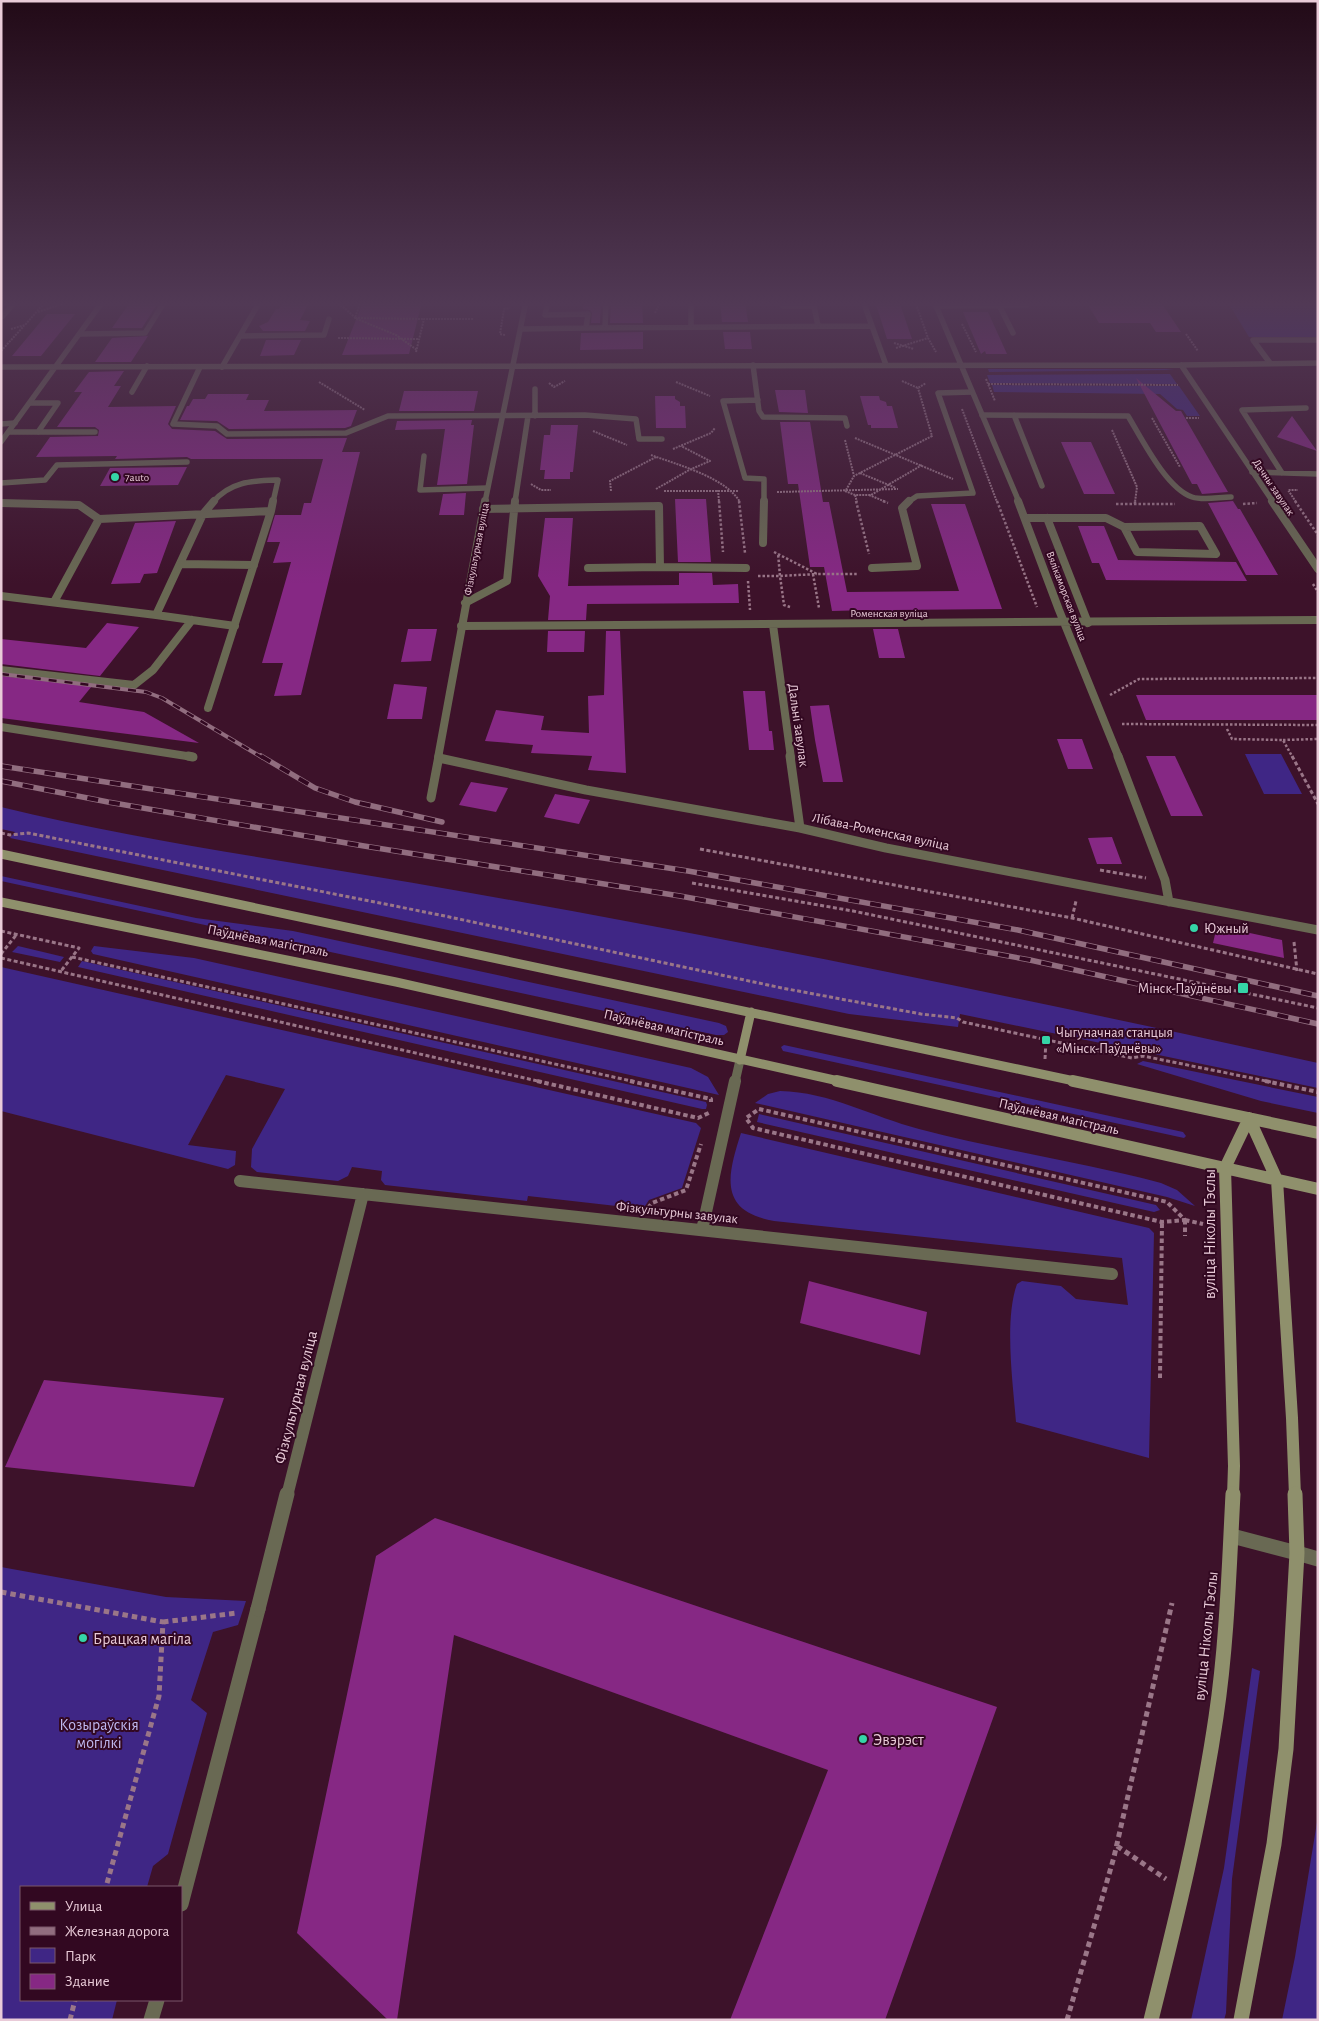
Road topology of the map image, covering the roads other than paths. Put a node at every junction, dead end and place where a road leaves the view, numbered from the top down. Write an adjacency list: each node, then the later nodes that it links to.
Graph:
1 (37, 395): 10 (street)
2 (186, 395): 14 (street)
3 (507, 395): 14 (street, Фізкультурная вуліца)
4 (534, 395): 15 (street)
5 (757, 395): 9 (street)
6 (939, 395): 49 (street)
7 (973, 395): 12 (street, Вялікаморская вуліца)
8 (1201, 395): 26 (street, Дачны завулак)
9 (758, 400): 18 (street); 42 (street)
10 (31, 403): 16 (street); 20 (street)
11 (1306, 408): 27 (street)
12 (982, 415): 13 (street); 38 (street, Вялікаморская вуліца)
13 (1014, 415): 30 (street); 32 (street)
14 (502, 416): 15 (street); 31 (street, Фізкультурная вуліца)
15 (531, 416): 22 (street); 35 (street)
16 (16, 423): 17 (street); 19 (street)
17 (1, 424)
18 (847, 426)
19 (9, 432): 20 (street); 23 (street)
20 (38, 432): 21 (street)
21 (96, 432)
22 (662, 439)
23 (1, 442)
24 (424, 456): 31 (street)
25 (188, 462): 29 (street)
26 (1252, 472): 27 (street); 43 (street, Дачны завулак)
27 (1282, 473): 28 (street)
28 (1318, 474)
29 (1, 483)
30 (1042, 486)
31 (487, 488): 34 (street, Фізкультурная вуліца)
32 (1231, 497)
33 (1, 503): 40 (street)
34 (483, 509): 35 (street); 53 (street, Фізкультурная вуліца)
35 (515, 509): 46 (street); 53 (street)
36 (271, 512): 37 (street); 37 (street); 45 (street)
37 (203, 514): 40 (street); 44 (street)
38 (1026, 518): 39 (street); 57 (street, Вялікаморская вуліца)
39 (1047, 518): 41 (street); 58 (street)
40 (100, 519): 52 (street)
41 (1124, 527): 41 (street)
42 (763, 543)
43 (1314, 559): 50 (street, Дачны завулак)
44 (180, 564): 45 (street); 54 (street)
45 (254, 565): 60 (street)
46 (660, 567): 47 (street); 48 (street)
47 (588, 568)
48 (746, 568)
49 (872, 568)
50 (1318, 569)
51 (1, 596): 52 (street)
52 (54, 602): 54 (street)
53 (465, 603): 61 (street, Фізкультурная вуліца)
54 (156, 614): 55 (street)
55 (192, 620): 60 (street); 62 (street)
56 (1318, 620): 58 (street, Роменская вуліца)
57 (1064, 623): 58 (street, Роменская вуліца); 59 (street, Роменская вуліца); 71 (street, Вялікаморская вуліца)
58 (1088, 623)
59 (774, 625): 61 (street, Роменская вуліца); 68 (street, Дальні завулак)
60 (235, 626): 63 (street)
61 (461, 626): 66 (street, Фізкультурная вуліца)
62 (1, 670)
63 (208, 708)
64 (1, 727): 65 (street)
65 (193, 757)
66 (439, 758): 67 (street, Фізкультурная вуліца); 68 (street, Лібава-Роменская вуліца)
67 (430, 798)
68 (800, 828): 71 (street, Лібава-Роменская вуліца)
69 (1, 854): 73 (main road, Паўднёвая магістраль)
70 (1, 902): 74 (main road, Паўднёвая магістраль)
71 (1169, 902): 72 (street, Лібава-Роменская вуліца)
72 (1318, 930)
73 (751, 1012): 74 (main road); 75 (main road, Паўднёвая магістраль)
74 (740, 1060): 77 (main road, Паўднёвая магістраль); 82 (street)
75 (1249, 1118): 76 (main road, Паўднёвая магістраль); 77 (main road, вуліца Ніколы Тэслы); 78 (main road)
76 (1318, 1132)
77 (1225, 1168): 78 (main road, Паўднёвая магістраль); 84 (main road, вуліца Ніколы Тэслы)
78 (1278, 1180): 80 (main road, Паўднёвая магістраль); 85 (main road)
79 (240, 1181): 81 (street, Фізкультурны завулак)
80 (1318, 1189)
81 (363, 1194): 82 (street, Фізкультурны завулак); 87 (street, Фізкультурная вуліца)
82 (702, 1230): 83 (street, Фізкультурны завулак)
83 (1112, 1274)
84 (1232, 1536): 85 (street); 90 (main road, вуліца Ніколы Тэслы)
85 (1297, 1553): 86 (street); 91 (main road)
86 (1318, 1559)
87 (182, 1900)
88 (156, 2001): 89 (street)
89 (151, 2020)
90 (1151, 2020)
91 (1241, 2020)

